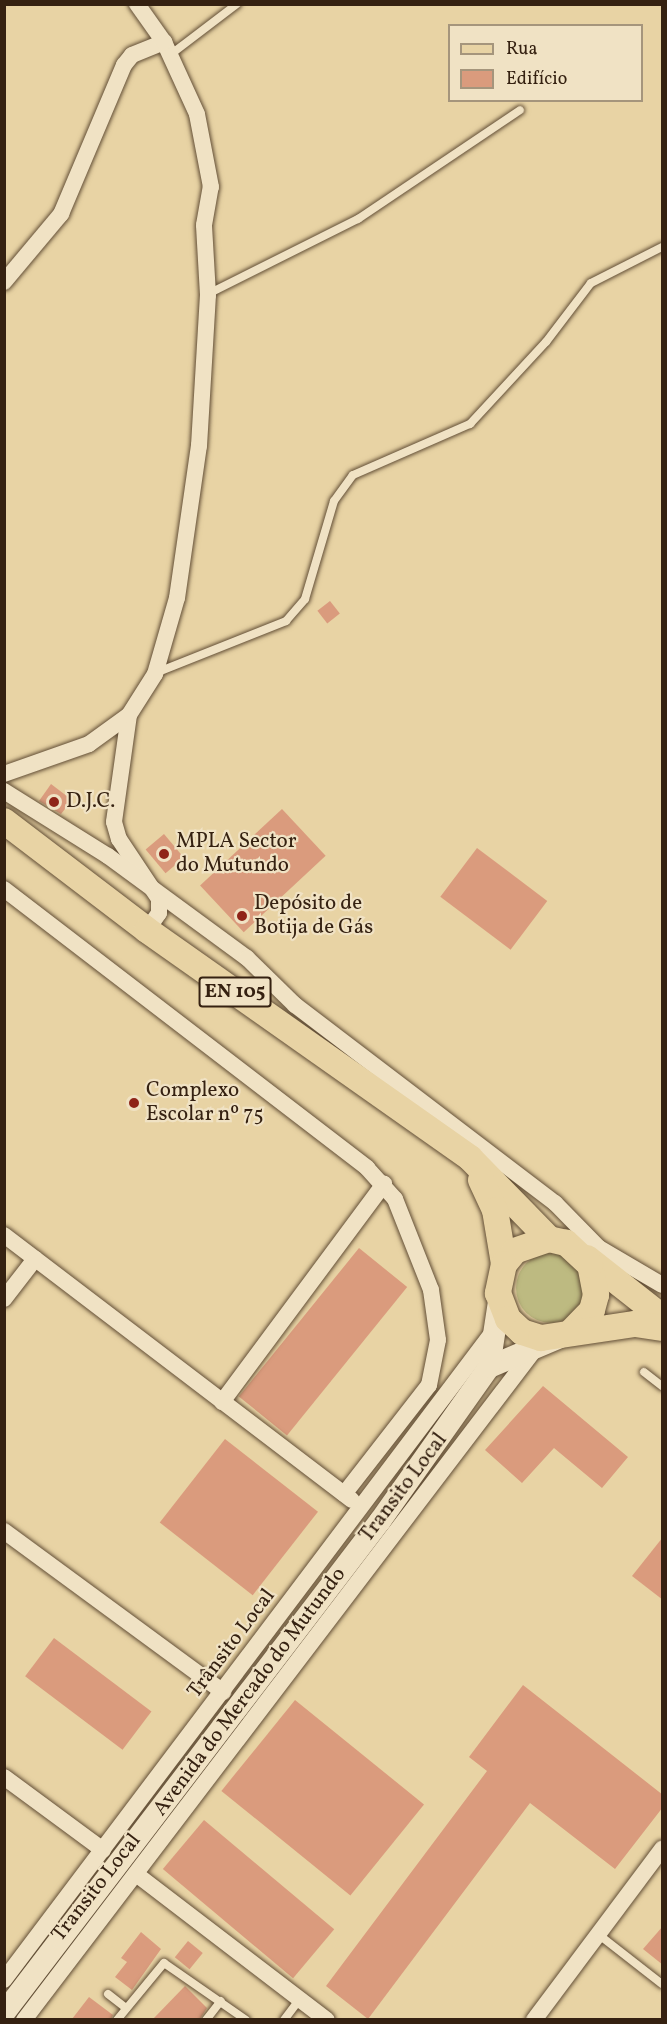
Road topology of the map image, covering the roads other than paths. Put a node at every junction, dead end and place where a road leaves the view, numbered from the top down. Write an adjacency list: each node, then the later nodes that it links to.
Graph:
1 (138, 4): 3 (street)
2 (237, 4): 3 (lane)
3 (167, 48): 6 (street); 7 (street)
4 (520, 110): 7 (lane)
5 (663, 247): 8 (lane)
6 (4, 282)
7 (207, 294): 8 (street)
8 (154, 674): 9 (street)
9 (129, 715): 10 (street); 14 (street)
10 (4, 774)
11 (4, 791): 14 (street)
12 (4, 821): 15 (main road, EN 105)
13 (4, 889): 17 (street)
14 (155, 892): 15 (street); 23 (street)
15 (147, 930): 16 (main road, EN 105)
16 (470, 1158): 19 (main road, EN 105); 22 (main road)
17 (384, 1184): 34 (street); 35 (street)
18 (4, 1235): 21 (street)
19 (549, 1239): 20 (main road); 22 (main road)
20 (580, 1253): 26 (main road); 29 (main road)
21 (35, 1259): 24 (street); 34 (street)
22 (504, 1264): 25 (main road)
23 (663, 1285)
24 (4, 1299)
25 (499, 1302): 28 (main road); 29 (main road)
26 (663, 1317)
27 (663, 1328): 29 (main road)
28 (492, 1333): 31 (main road); 36 (street, Trânsito Local)
29 (566, 1335): 30 (main road)
30 (532, 1353): 31 (main road); 42 (street, Transito Local)
31 (489, 1367): 50 (main road, Avenida do Mercado do Mutundo)
32 (644, 1372): 33 (lane)
33 (663, 1386)
34 (222, 1402): 35 (street)
35 (344, 1494): 36 (street)
36 (363, 1508): 38 (street, Trânsito Local)
37 (4, 1531): 38 (street)
38 (223, 1692): 41 (street, Trânsito Local)
39 (4, 1777): 41 (street)
40 (663, 1849): 43 (street)
41 (103, 1850): 44 (street, Trânsito Local)
42 (136, 1874): 47 (street); 51 (street, Transito Local)
43 (598, 1934): 45 (lane); 57 (street)
44 (4, 1980)
45 (663, 1984)
46 (108, 1994): 49 (lane)
47 (300, 1999): 55 (lane); 56 (street)
48 (220, 2001): 49 (lane); 53 (lane); 54 (lane)
49 (126, 2008): 52 (lane)
50 (4, 2013)
51 (24, 2019)
52 (117, 2019)
53 (206, 2019)
54 (246, 2019)
55 (284, 2019)
56 (327, 2019)
57 (534, 2019)

